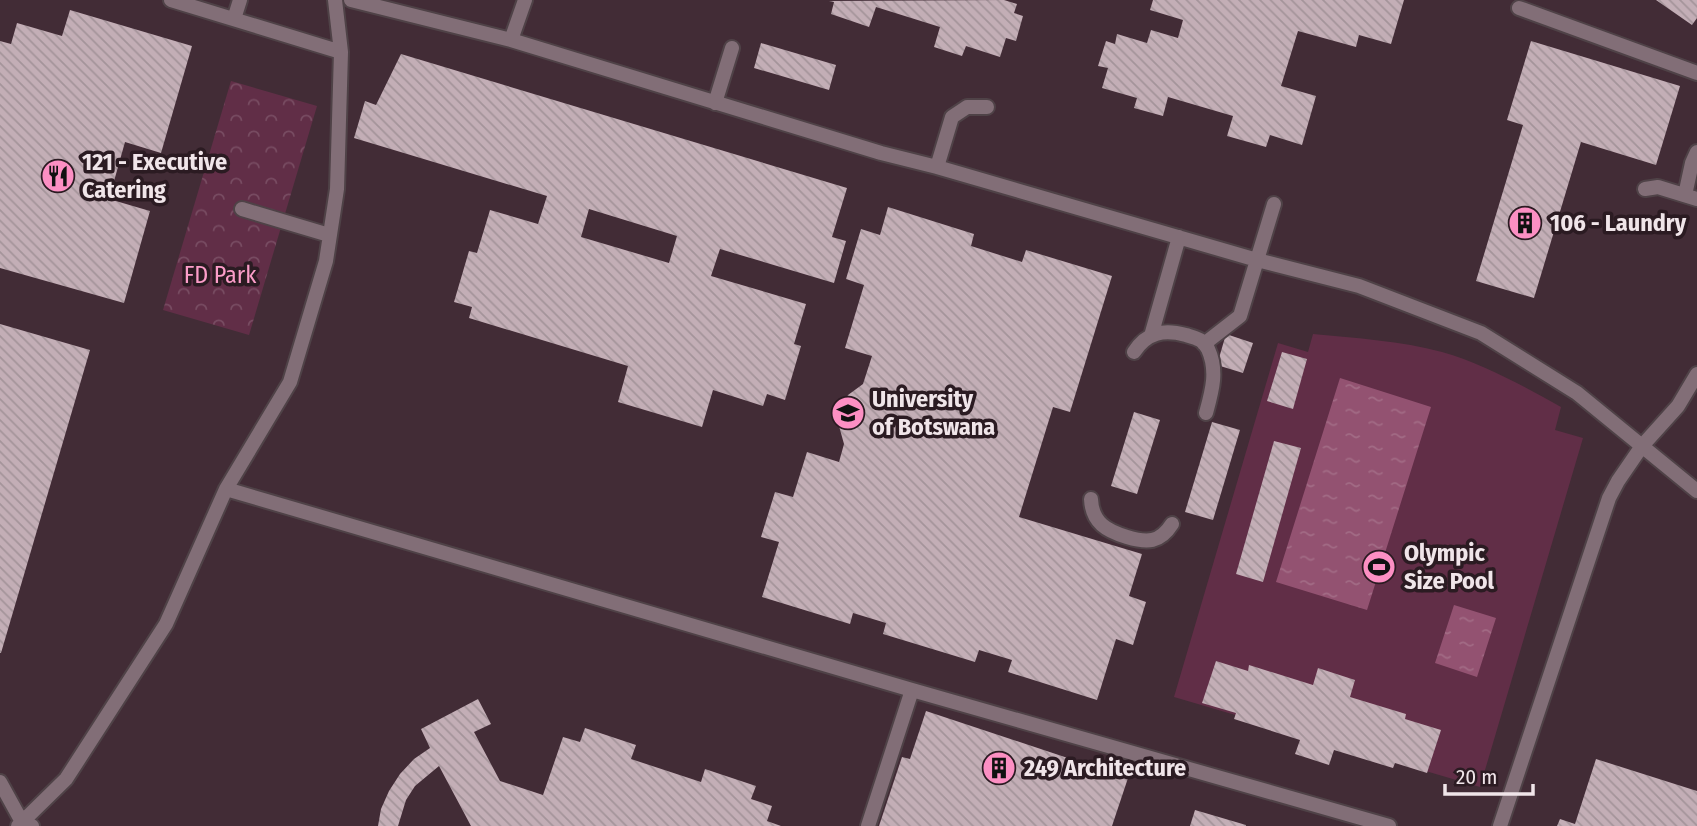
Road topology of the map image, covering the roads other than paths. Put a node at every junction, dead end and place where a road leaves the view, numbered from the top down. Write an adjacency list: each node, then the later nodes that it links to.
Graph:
1 (172, 0): 7 (lane)
2 (240, 0): 7 (lane)
3 (335, 0): 10 (lane)
4 (351, 0): 8 (lane)
5 (526, 0): 8 (lane)
6 (1518, 8): 11 (lane)
7 (234, 19): 10 (lane)
8 (511, 40): 12 (lane)
9 (732, 48): 12 (lane)
10 (341, 52): 20 (lane)
11 (1697, 73)
12 (715, 103): 15 (lane)
13 (987, 107): 15 (lane)
14 (1697, 152): 17 (lane)
15 (937, 167): 21 (lane)
16 (1645, 189): 17 (lane)
17 (1691, 197)
18 (1274, 204): 22 (lane)
19 (242, 209): 20 (lane)
20 (329, 235): 29 (lane)
21 (1179, 237): 22 (lane); 23 (lane)
22 (1257, 260): 24 (lane); 28 (lane)
23 (1151, 336): 24 (lane); 25 (lane)
24 (1205, 344): 27 (lane)
25 (1134, 352)
26 (1697, 374): 28 (lane)
27 (1206, 413)
28 (1642, 446): 30 (lane); 40 (lane)
29 (226, 489): 33 (lane); 36 (lane)
30 (1697, 491)
31 (1091, 499): 32 (lane)
32 (1171, 524)
33 (912, 690): 35 (lane); 37 (lane)
34 (0, 782): 36 (lane)
35 (1347, 812): 38 (lane); 39 (lane)
36 (24, 825)
37 (868, 826)
38 (1366, 826)
39 (1388, 826)
40 (1500, 826)

